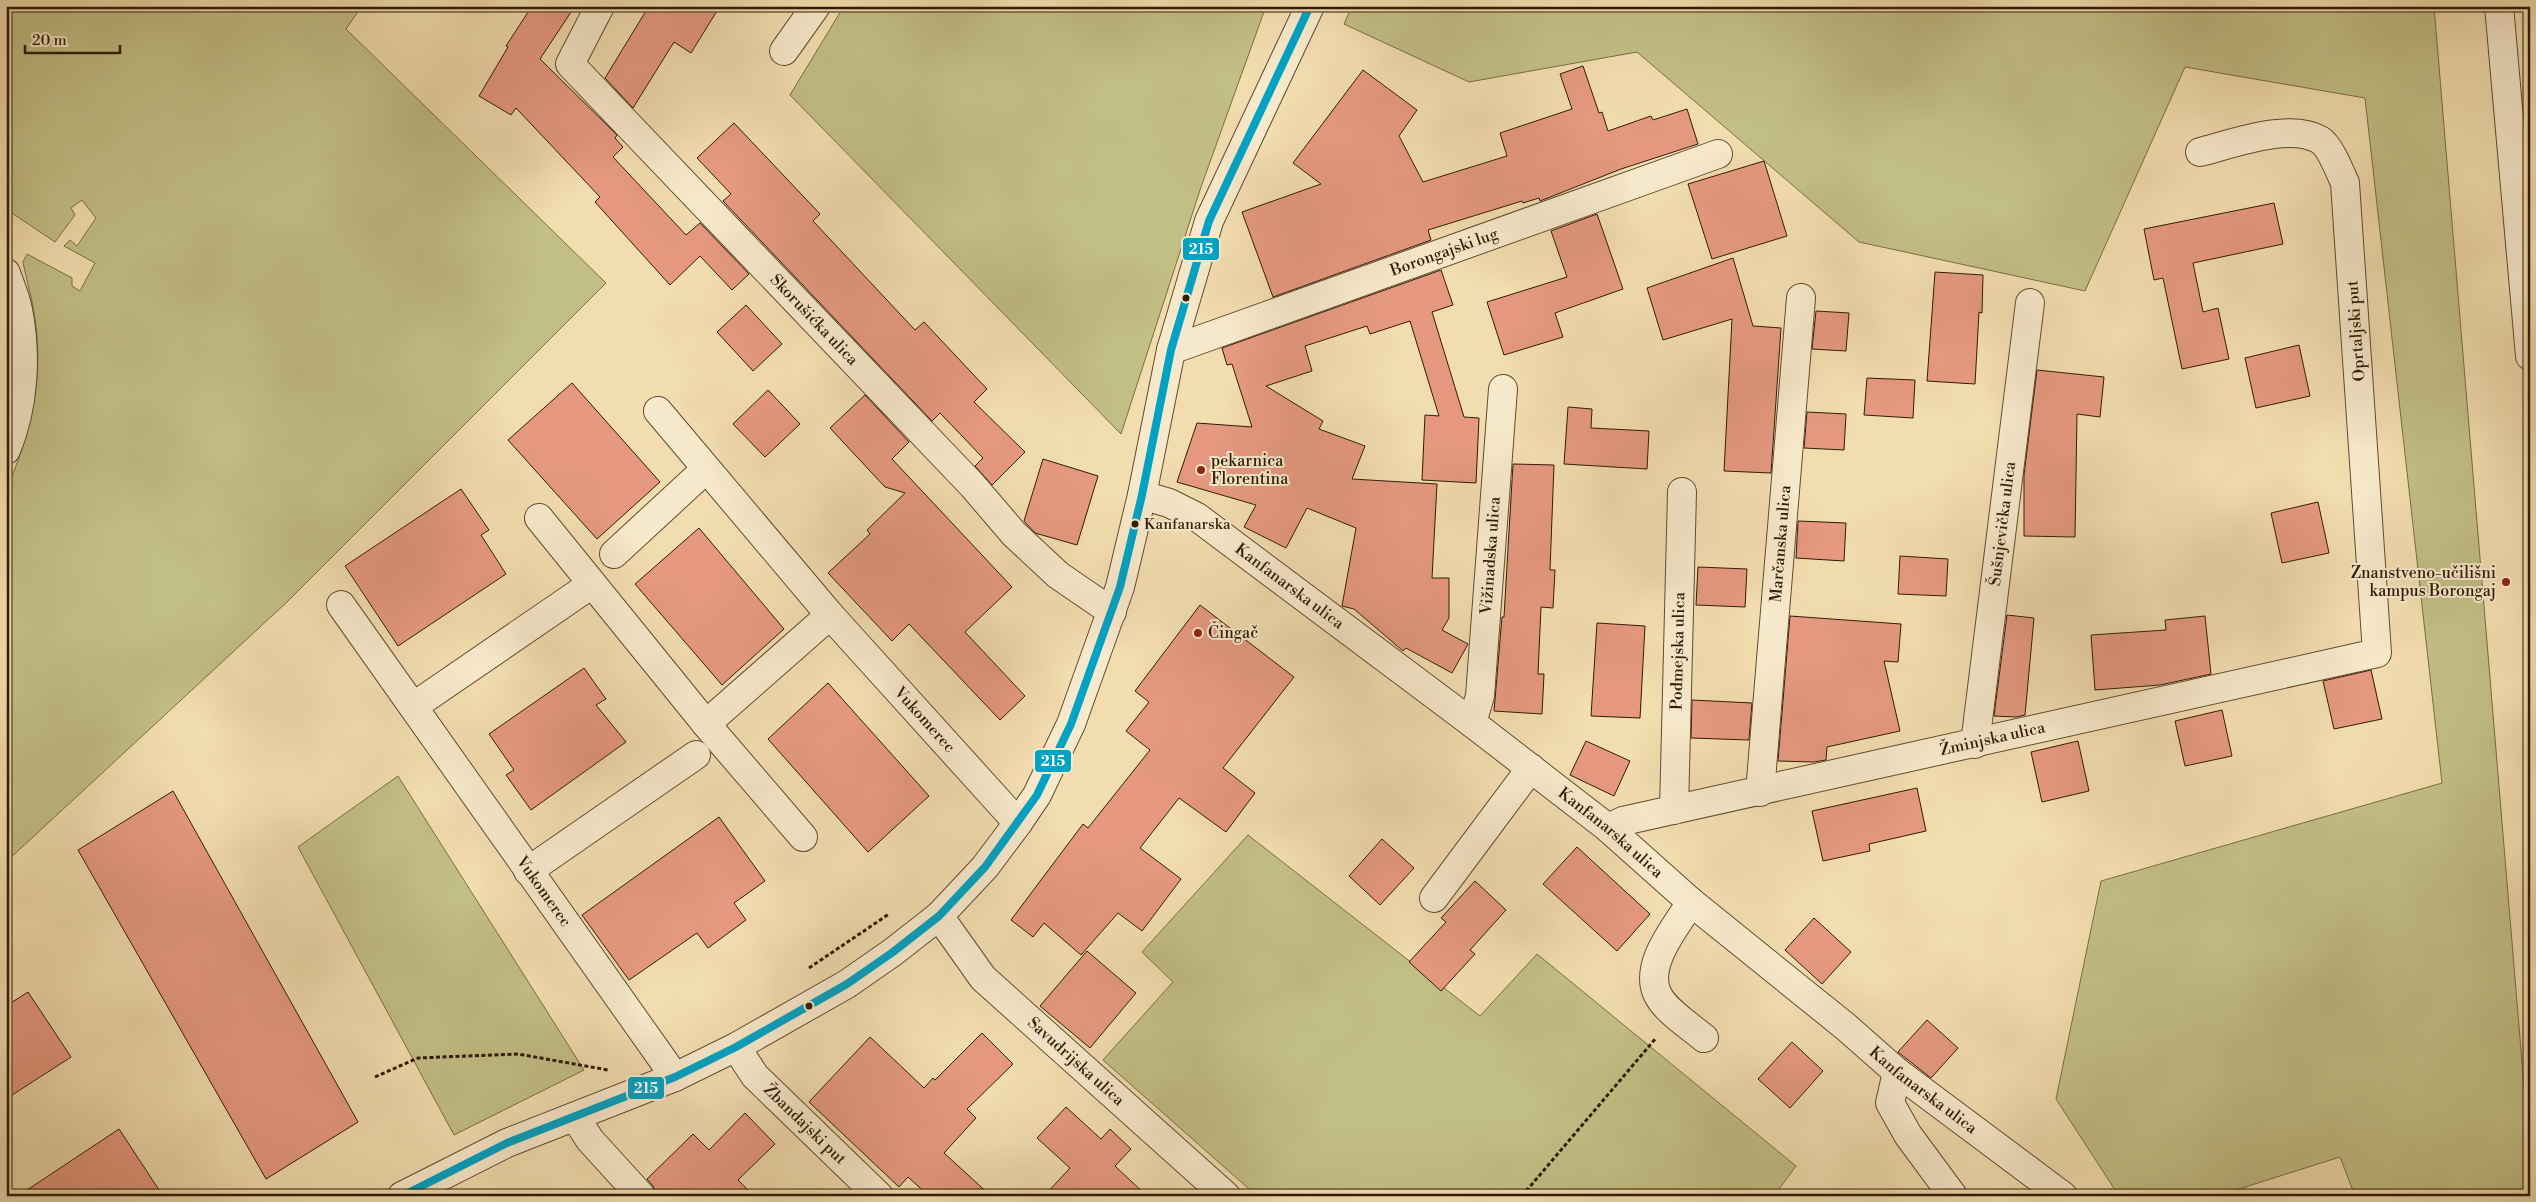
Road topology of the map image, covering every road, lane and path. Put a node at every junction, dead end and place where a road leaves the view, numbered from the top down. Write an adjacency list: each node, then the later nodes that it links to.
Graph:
1 (600, 6): 23 (street, Skorušićka ulica)
2 (816, 6): 5 (street)
3 (1310, 6): 11 (street)
4 (2499, 6): 12 (street)
5 (784, 50)
6 (2200, 152): 25 (street, Oprtaljski put)
7 (1718, 154): 11 (street, Borongajski lug)
8 (6, 273): 15 (street)
9 (1801, 298): 32 (street, Marčanska ulica)
10 (2030, 302): 29 (street, Šušnjevička ulica)
11 (1170, 350): 18 (street)
12 (2530, 356)
13 (1503, 389): 27 (street, Vižinadska ulica)
14 (658, 412): 16 (street, Vukomerec)
15 (6, 450)
16 (706, 469): 20 (street); 24 (street, Vukomerec)
17 (1682, 492): 33 (street, Podmejska ulica)
18 (1142, 496): 23 (street); 27 (street, Kanfanarska ulica)
19 (539, 518): 21 (street)
20 (614, 554)
21 (592, 584): 26 (street); 28 (street)
22 (341, 605): 26 (street, Vukomerec)
23 (1112, 612): 34 (street)
24 (830, 615): 28 (street); 34 (street, Vukomerec)
25 (2377, 653): 29 (street, Žminjska ulica)
26 (414, 706): 37 (street, Vukomerec)
27 (1472, 723): 31 (street, Kanfanarska ulica)
28 (706, 724): 36 (street)
29 (1974, 744): 32 (street, Žminjska ulica)
30 (696, 754): 37 (street)
31 (1531, 768): 35 (street, Kanfanarska ulica); 38 (street)
32 (1760, 792): 33 (street, Žminjska ulica)
33 (1674, 810): 35 (street, Žminjska ulica)
34 (1018, 823): 41 (street)
35 (1608, 828): 39 (street, Kanfanarska ulica)
36 (803, 837)
37 (528, 871): 47 (street, Vukomerec)
38 (1434, 898)
39 (1691, 902): 43 (street); 46 (street, Kanfanarska ulica)
40 (892, 912): 42 (path)
41 (939, 916): 45 (street); 54 (street, Savudrijska ulica)
42 (802, 973)
43 (1676, 1016): 44 (street); 55 (path)
44 (1704, 1038)
45 (736, 1047): 47 (street); 53 (street, Žbandajski put)
46 (1897, 1072): 56 (street); 57 (street, Kanfanarska ulica)
47 (675, 1077): 49 (street)
48 (375, 1078): 49 (path)
49 (627, 1096): 50 (street)
50 (575, 1117): 51 (street); 52 (street)
51 (413, 1193)
52 (641, 1196)
53 (879, 1196)
54 (1226, 1196)
55 (1522, 1196)
56 (1953, 1196)
57 (2064, 1196)

